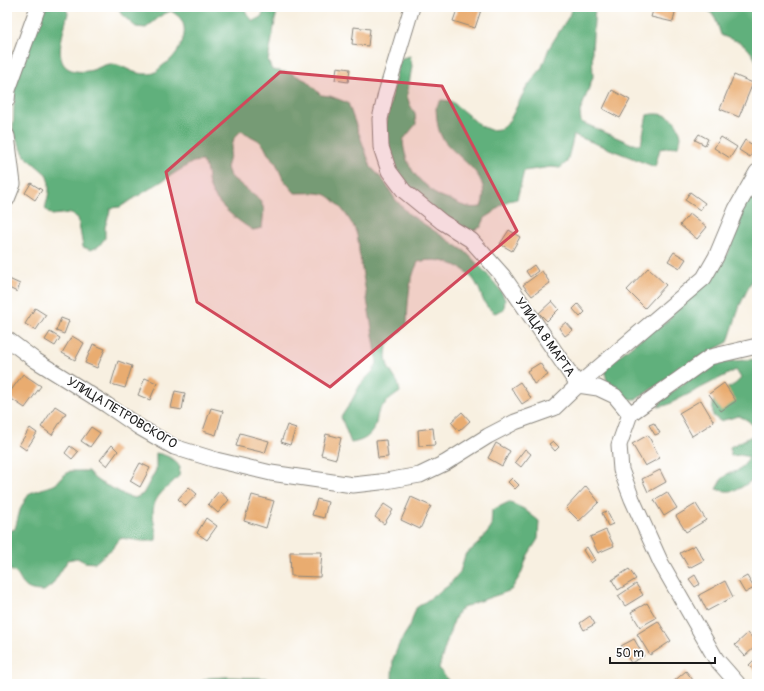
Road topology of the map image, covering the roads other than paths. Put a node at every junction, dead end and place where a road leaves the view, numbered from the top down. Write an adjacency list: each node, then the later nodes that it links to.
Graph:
1 (38, 7): 3 (street)
2 (412, 7): 9 (street, УЛИЦА 8 МАРТА)
3 (7, 100)
4 (7, 136): 6 (street)
5 (757, 172): 9 (street, УЛИЦА ПЕТРОВСКОГО)
6 (7, 199)
7 (7, 339): 9 (street, УЛИЦА ПЕТРОВСКОГО)
8 (757, 346): 10 (street)
9 (578, 385): 10 (street, УЛИЦА 8 МАРТА)
10 (630, 414): 11 (street)
11 (738, 684)

